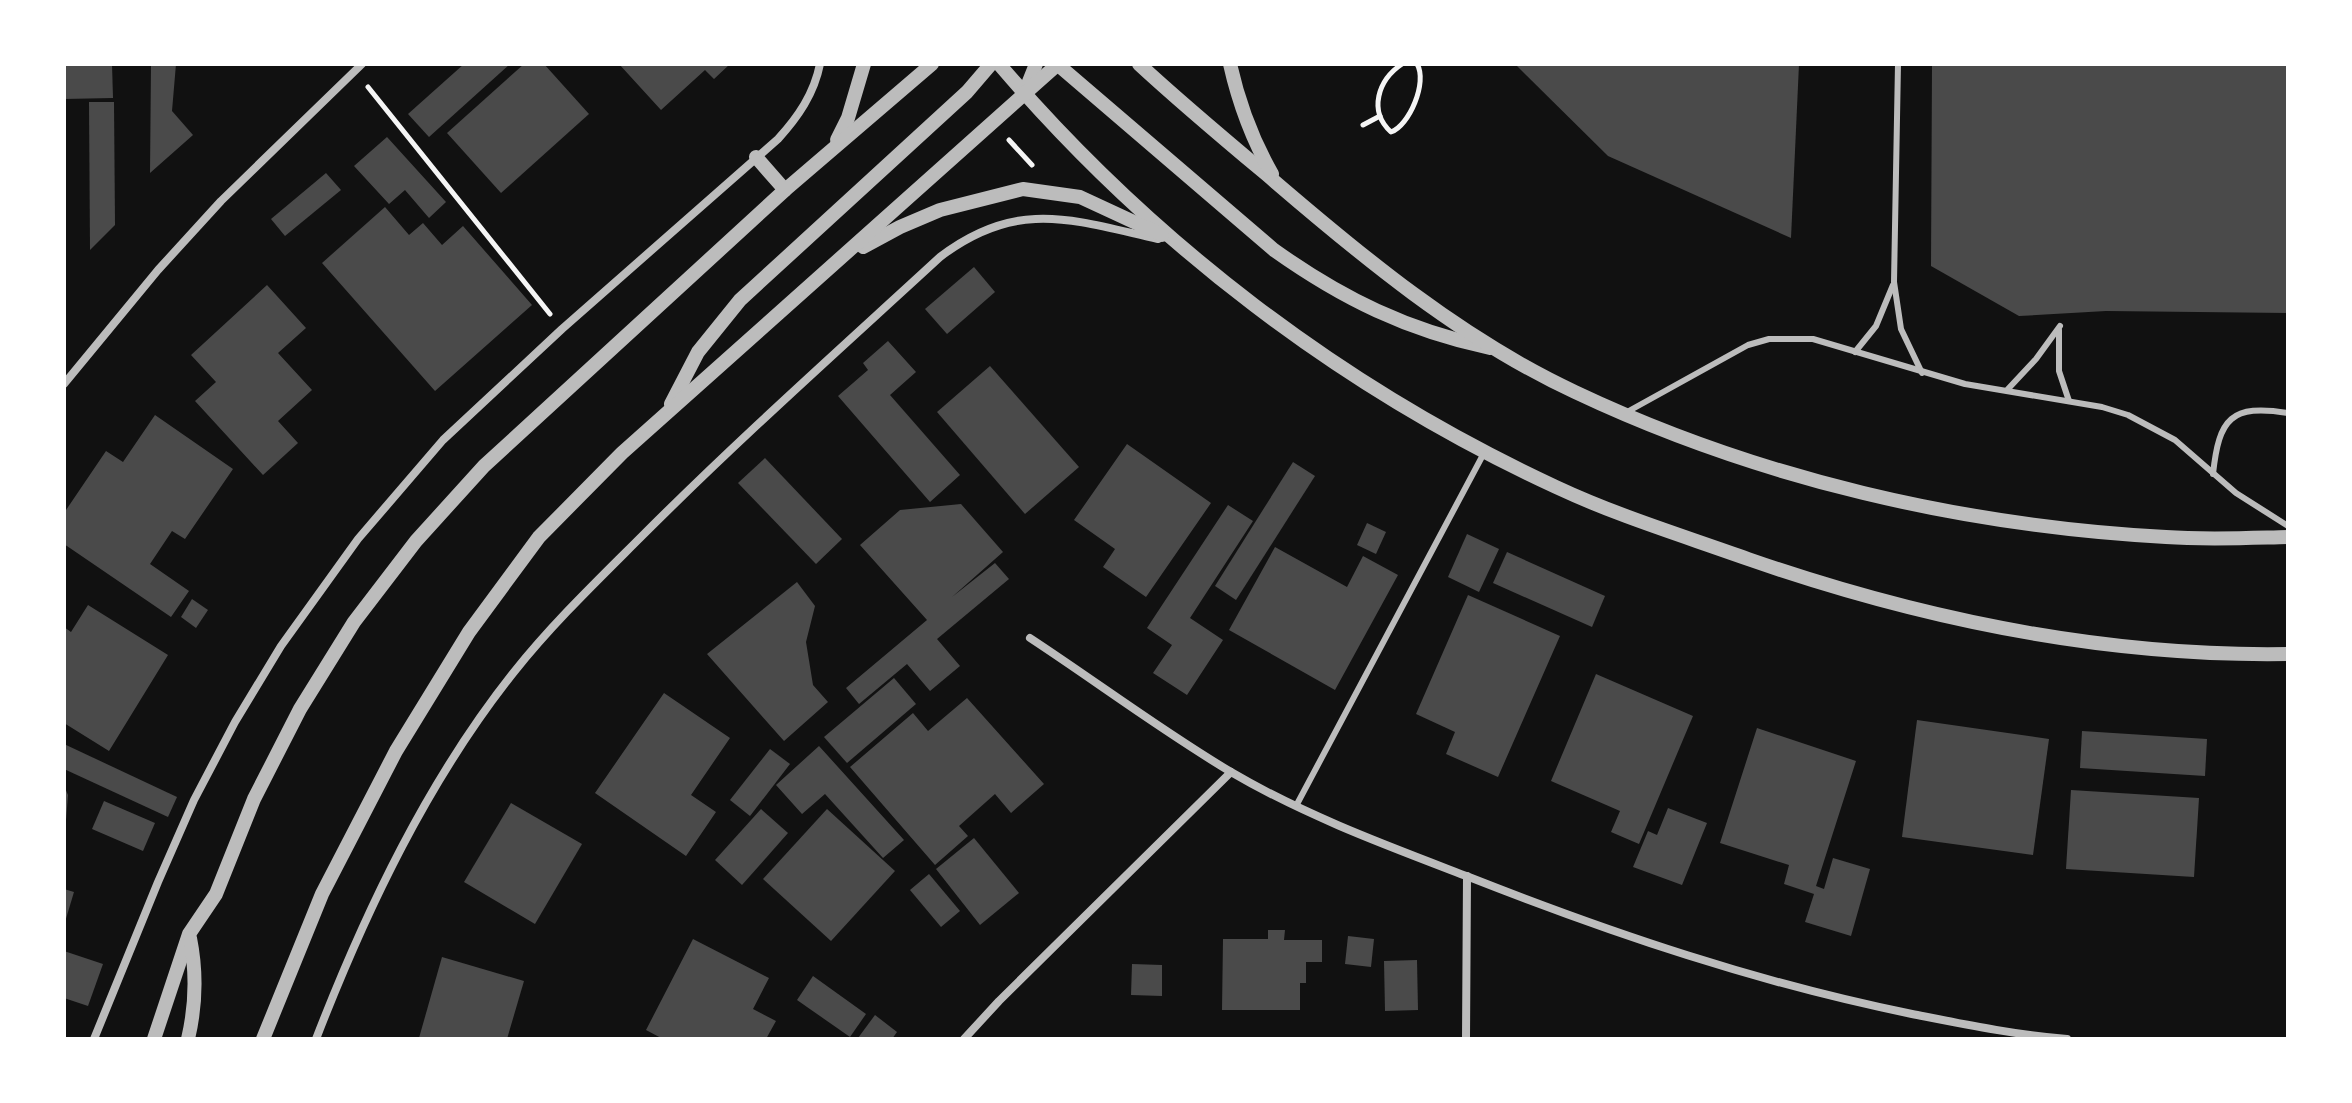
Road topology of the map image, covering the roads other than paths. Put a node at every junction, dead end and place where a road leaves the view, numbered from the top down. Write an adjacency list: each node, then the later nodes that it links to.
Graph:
1 (820, 64): 14 (street)
2 (864, 64): 13 (street)
3 (932, 64): 13 (street)
4 (991, 64): 26 (street)
5 (999, 64): 12 (street)
6 (1036, 64): 12 (street)
7 (1058, 64): 12 (street); 20 (street)
8 (1139, 64): 15 (street)
9 (1230, 64): 15 (street)
10 (1898, 64): 19 (lane)
11 (359, 68): 23 (street)
12 (1024, 93): 17 (street); 18 (street)
13 (834, 148): 16 (street)
14 (756, 157): 16 (street); 39 (street)
15 (1279, 185): 20 (street)
16 (785, 190): 38 (street)
17 (1178, 244): 18 (street); 29 (street); 43 (street)
18 (827, 272): 26 (street)
19 (1894, 282): 21 (lane); 22 (lane)
20 (1499, 349): 27 (street)
21 (1855, 352): 22 (lane); 27 (lane)
22 (1922, 373): 24 (lane)
23 (64, 384)
24 (2008, 389): 25 (lane); 25 (lane)
25 (2069, 401): 30 (lane)
26 (668, 411): 42 (street)
27 (1625, 413): 32 (street)
28 (2288, 413): 30 (lane)
29 (1484, 453): 34 (street); 36 (lane)
30 (2213, 474): 31 (lane)
31 (2288, 526)
32 (2288, 537)
33 (1030, 638): 35 (street)
34 (2288, 654)
35 (1231, 772): 36 (street); 44 (street)
36 (1296, 806): 37 (street)
37 (1467, 876): 45 (street); 46 (street)
38 (189, 934): 40 (street); 41 (street)
39 (94, 1039)
40 (154, 1039)
41 (188, 1039)
42 (263, 1039)
43 (316, 1039)
44 (964, 1039)
45 (1466, 1039)
46 (2057, 1039): 47 (street)
47 (2067, 1039)

